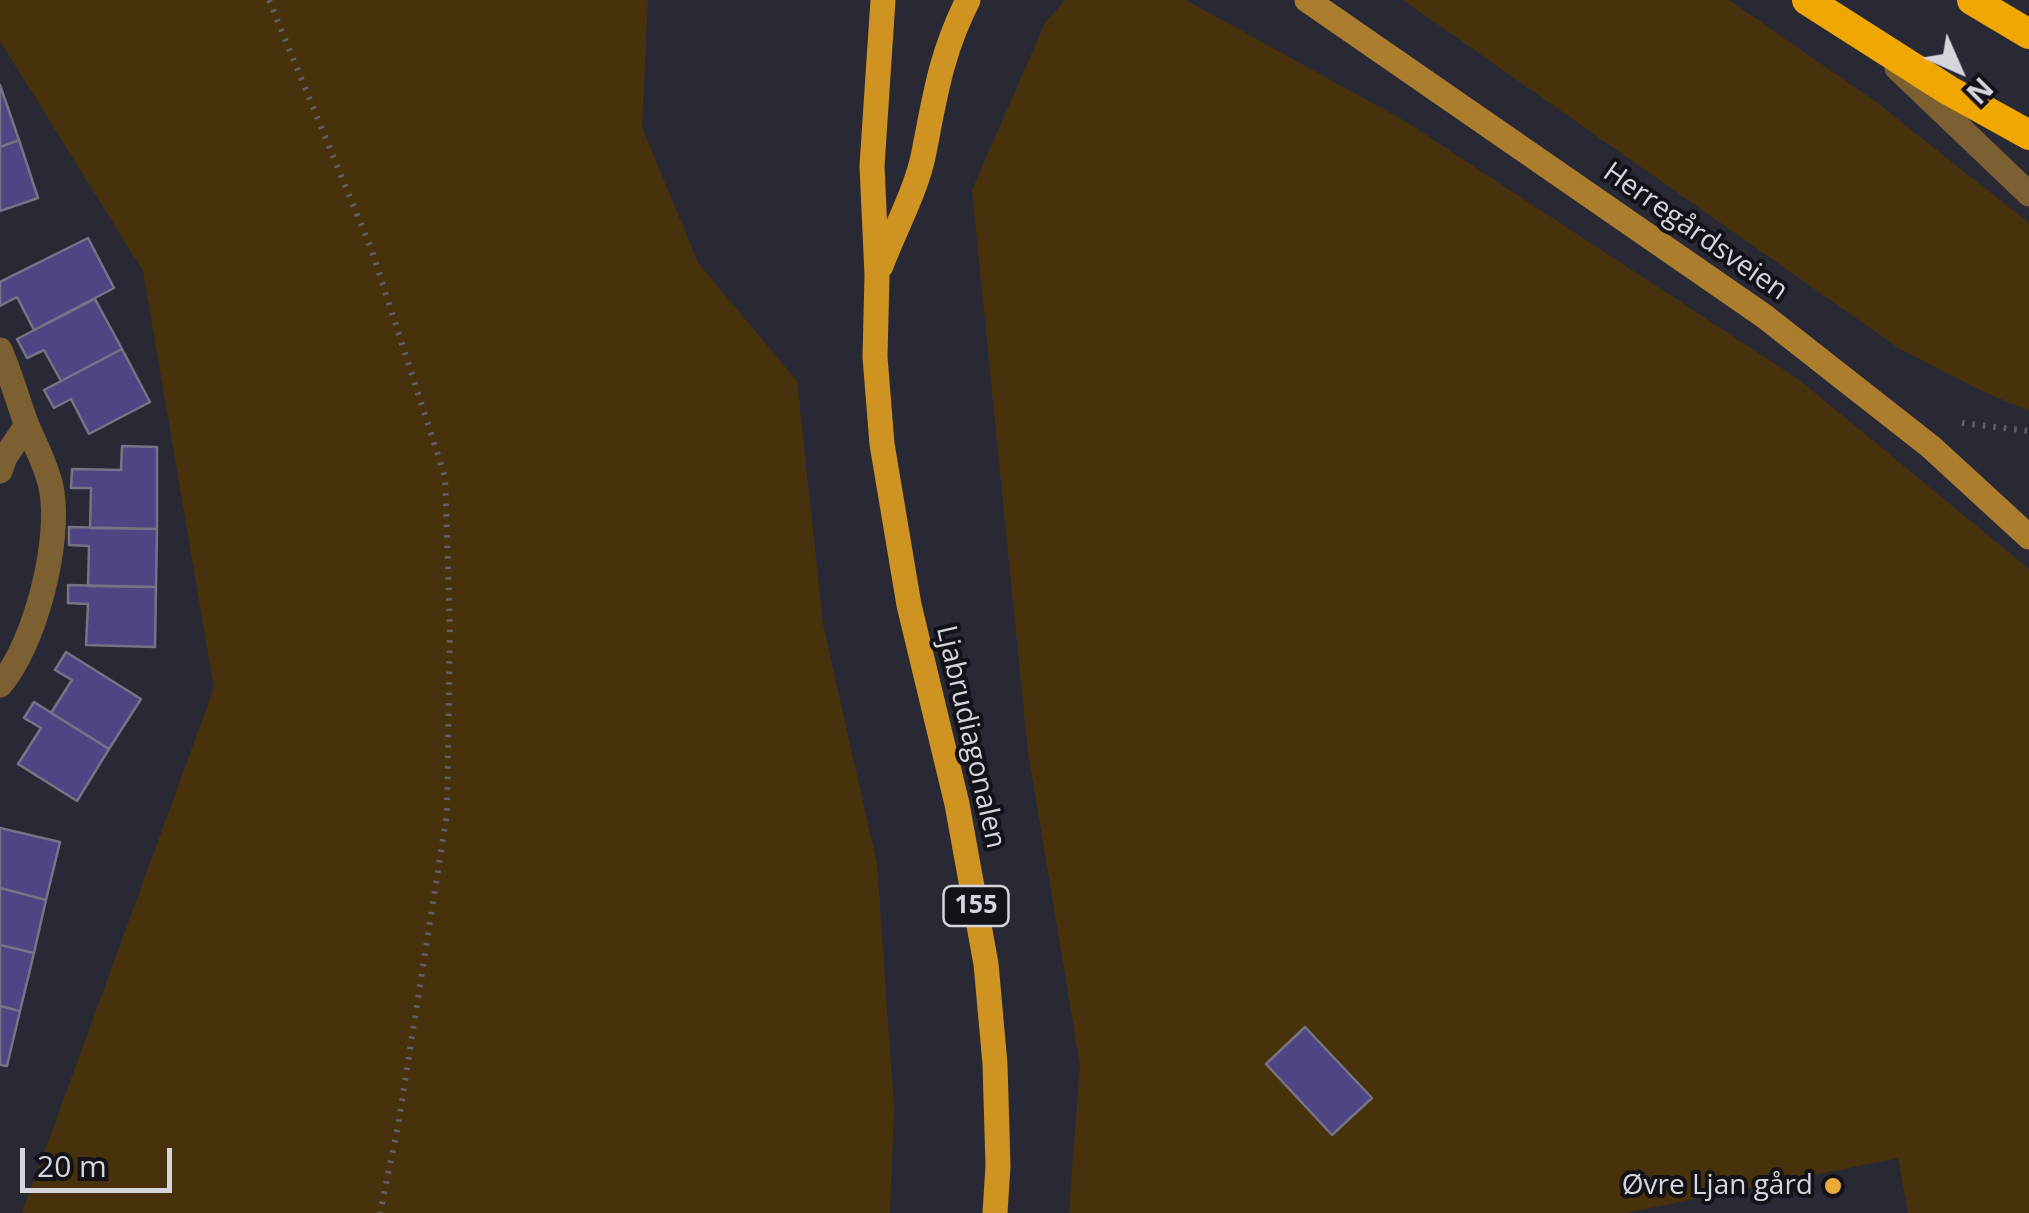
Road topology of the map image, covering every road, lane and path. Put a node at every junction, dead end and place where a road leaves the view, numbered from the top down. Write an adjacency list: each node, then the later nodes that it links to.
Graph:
1 (270, 0): 19 (path)
2 (883, 0): 11 (main road, Ljabrudiagonalen / 155)
3 (968, 0): 11 (main road, Ljabrudiagonalen / 155)
4 (1308, 0): 17 (street, Herregårdsveien)
5 (1808, 0): 8 (highway)
6 (1972, 0): 7 (highway)
7 (2029, 34)
8 (1868, 40): 9 (highway); 10 (lane)
9 (2029, 136)
10 (2029, 194)
11 (877, 276): 20 (main road, Ljabrudiagonalen / 155)
12 (0, 350): 14 (lane)
13 (1962, 423): 15 (path)
14 (27, 425): 16 (lane); 18 (lane)
15 (2029, 431)
16 (0, 470)
17 (2029, 537)
18 (0, 685)
19 (380, 1213)
20 (994, 1213)

